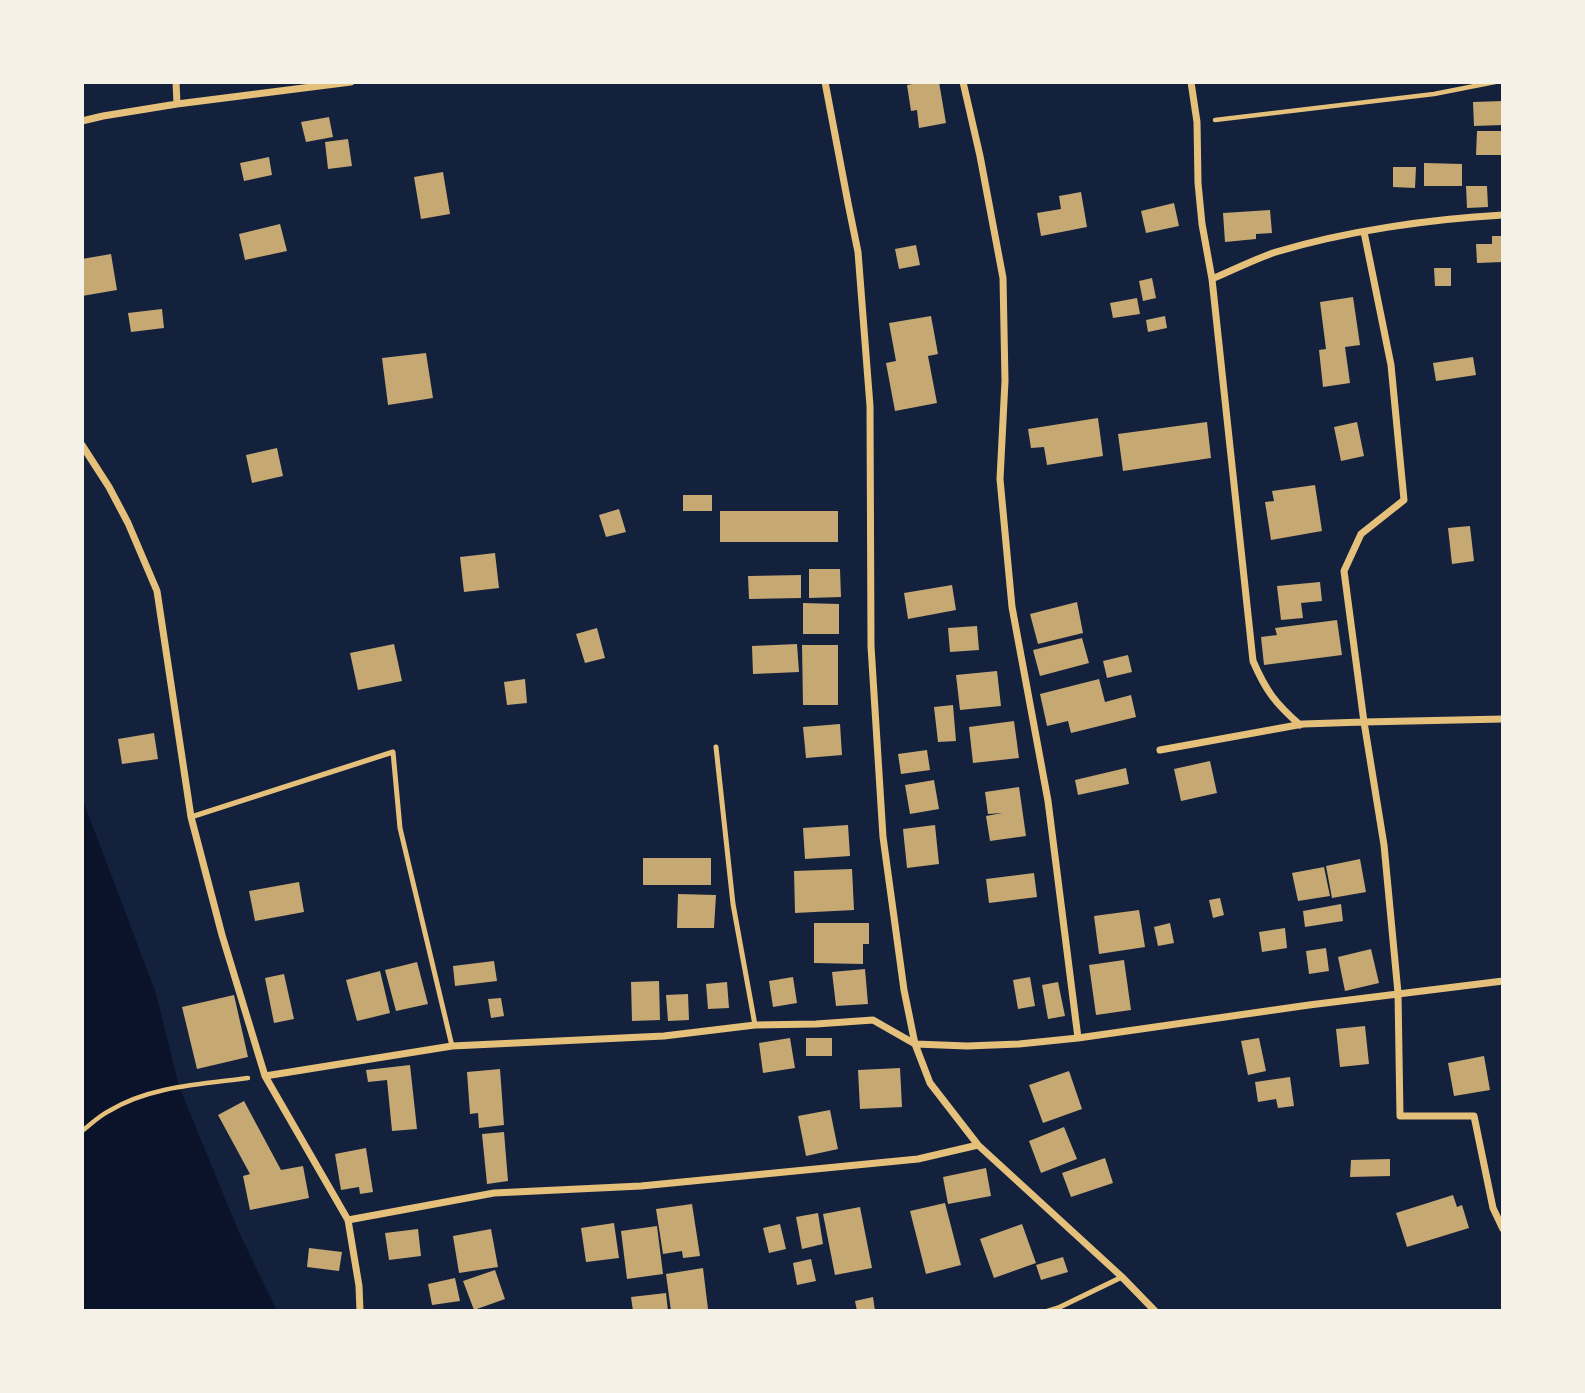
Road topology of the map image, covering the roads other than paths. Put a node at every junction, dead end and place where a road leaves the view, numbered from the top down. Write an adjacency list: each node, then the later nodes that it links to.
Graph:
1 (176, 82): 6 (street)
2 (351, 82): 6 (street)
3 (825, 82): 22 (street)
4 (963, 82): 21 (street)
5 (1191, 82): 10 (street)
6 (177, 104): 7 (street)
7 (82, 121)
8 (1503, 215): 9 (street)
9 (1364, 232): 10 (street); 13 (street)
10 (1212, 279): 14 (street)
11 (82, 445): 17 (street)
12 (1503, 719): 13 (street)
13 (1364, 722): 14 (street); 19 (street)
14 (1300, 725): 16 (street)
15 (716, 747): 20 (lane)
16 (1160, 750)
17 (191, 817): 23 (lane); 24 (street)
18 (1503, 981): 19 (street)
19 (1398, 993): 21 (street); 27 (street)
20 (755, 1025): 22 (street); 23 (street)
21 (1078, 1038): 22 (street)
22 (915, 1044): 25 (street)
23 (452, 1046): 24 (street)
24 (265, 1076): 26 (street)
25 (978, 1145): 26 (street); 28 (street)
26 (348, 1220): 29 (street)
27 (1503, 1228)
28 (1122, 1277): 30 (lane); 31 (street)
29 (360, 1311)
30 (1048, 1311)
31 (1155, 1311)

